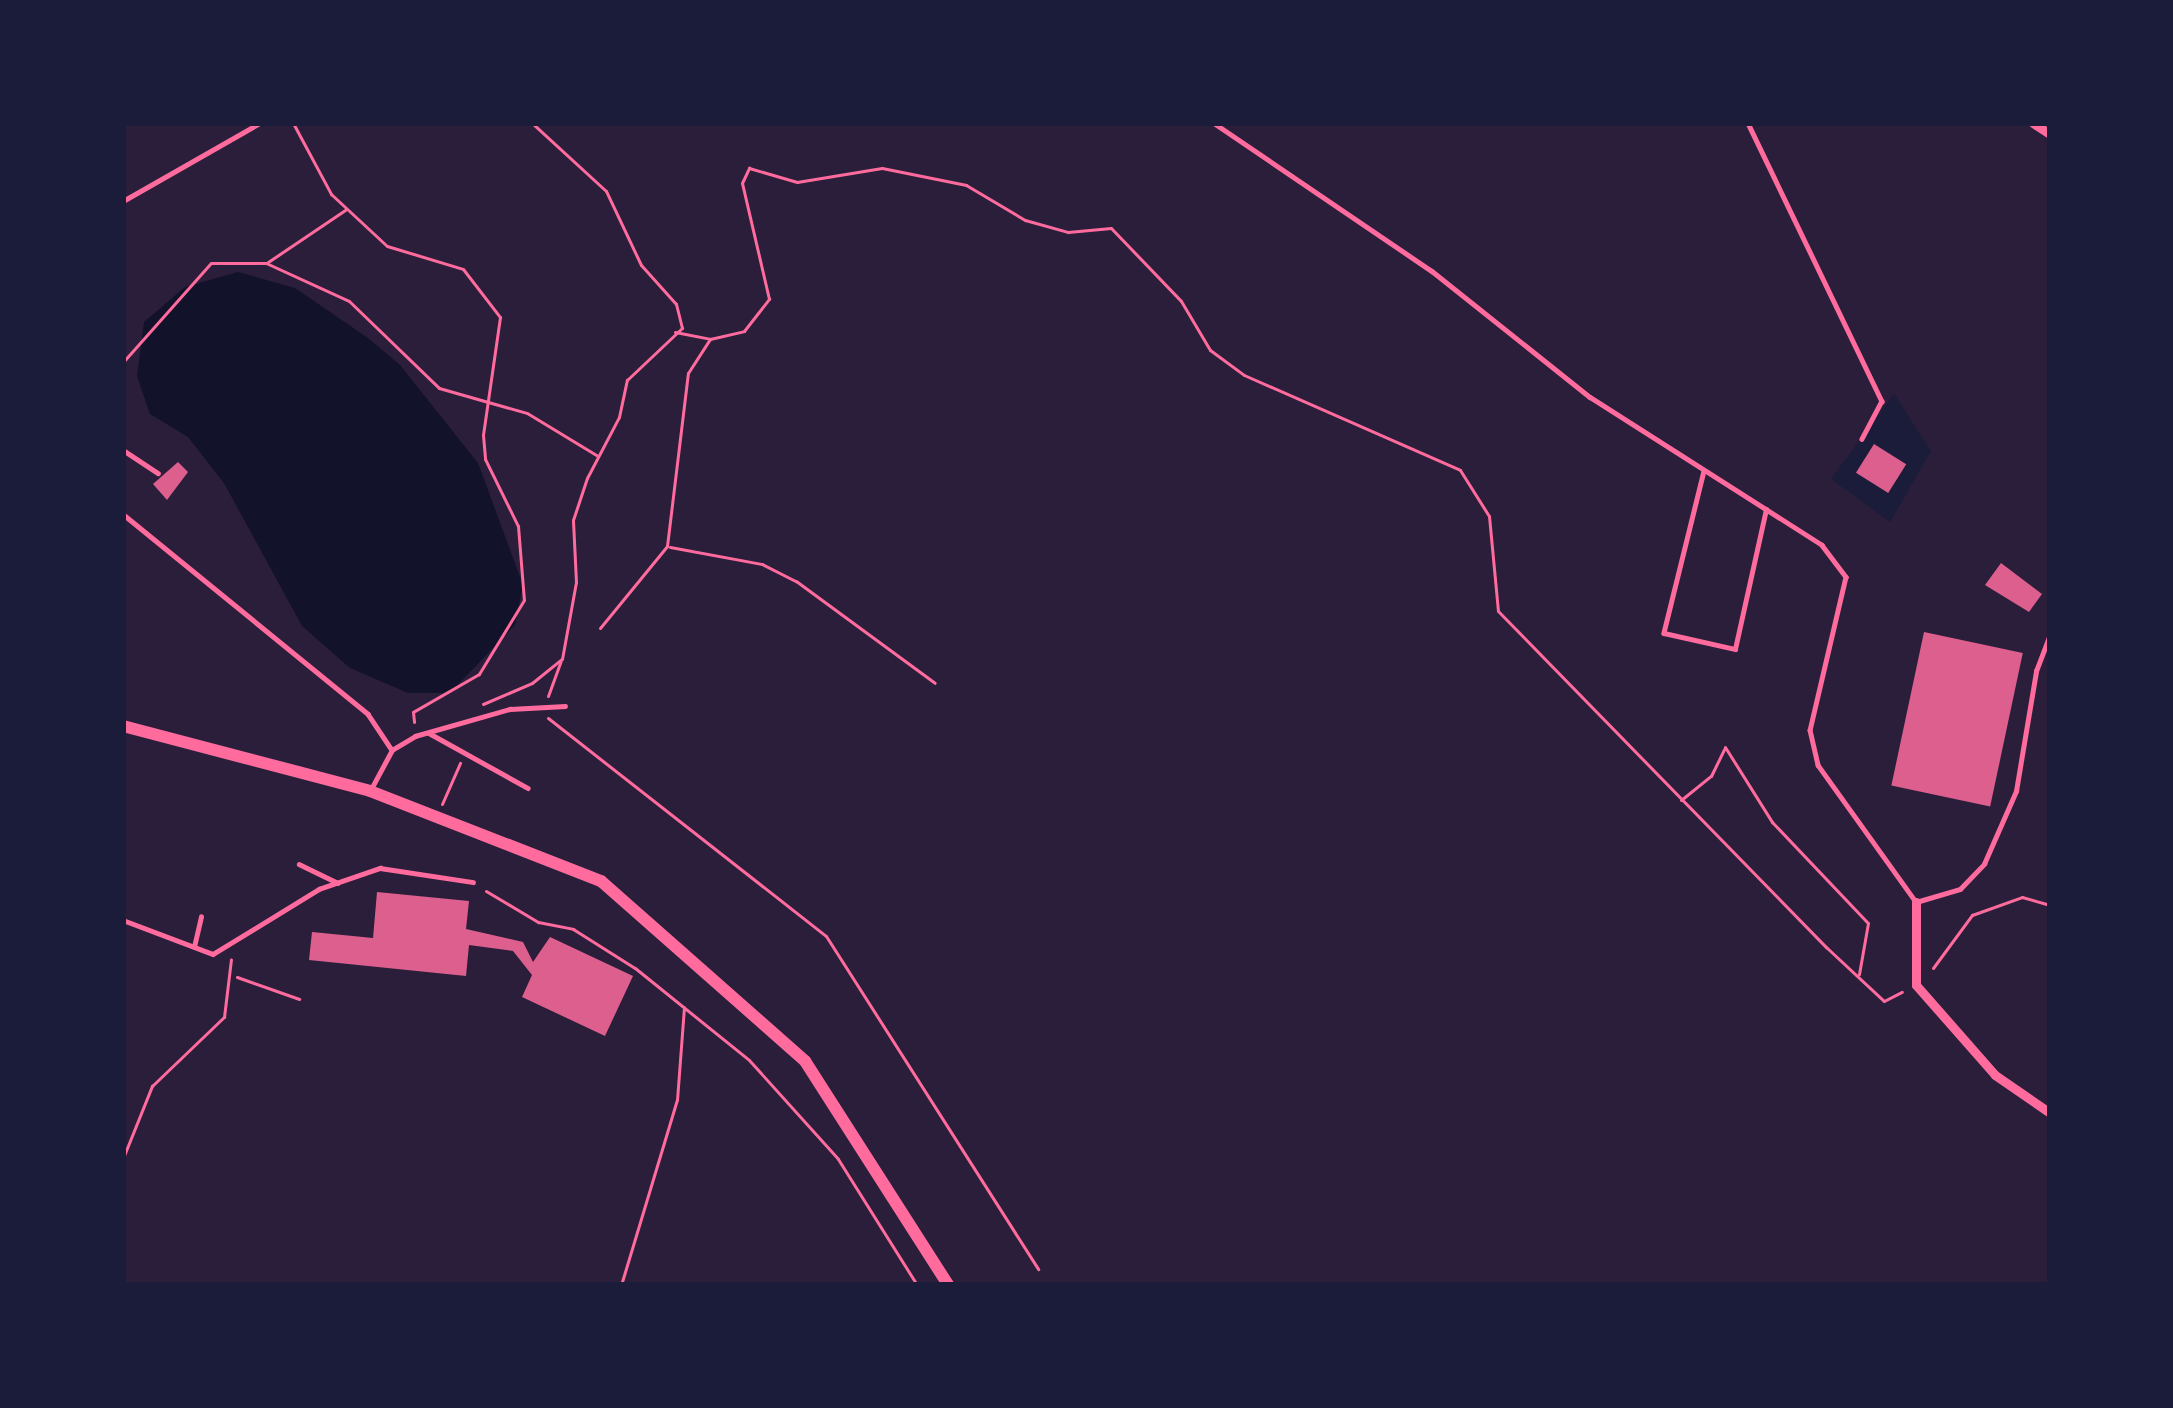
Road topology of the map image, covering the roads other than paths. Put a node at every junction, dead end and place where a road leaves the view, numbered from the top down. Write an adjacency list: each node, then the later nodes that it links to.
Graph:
1 (260, 123): 6 (lane)
2 (1214, 123): 9 (lane)
3 (1748, 123): 7 (lane)
4 (2032, 123): 5 (street)
5 (2050, 134)
6 (123, 201)
7 (1862, 439)
8 (123, 450): 10 (lane)
9 (1704, 471): 11 (lane); 11 (lane)
10 (158, 472)
11 (1766, 509): 23 (lane)
12 (123, 514): 17 (lane)
13 (2050, 635): 23 (lane)
14 (565, 706): 16 (lane)
15 (123, 727): 19 (street)
16 (428, 731): 17 (lane); 18 (lane)
17 (392, 750): 19 (lane)
18 (528, 788)
19 (370, 790): 28 (street)
20 (298, 864): 22 (lane)
21 (473, 882): 22 (lane)
22 (338, 883): 26 (lane)
23 (1916, 902): 27 (street)
24 (201, 917): 26 (lane)
25 (123, 920): 26 (lane)
26 (194, 946)
27 (2050, 1113)
28 (948, 1285)

